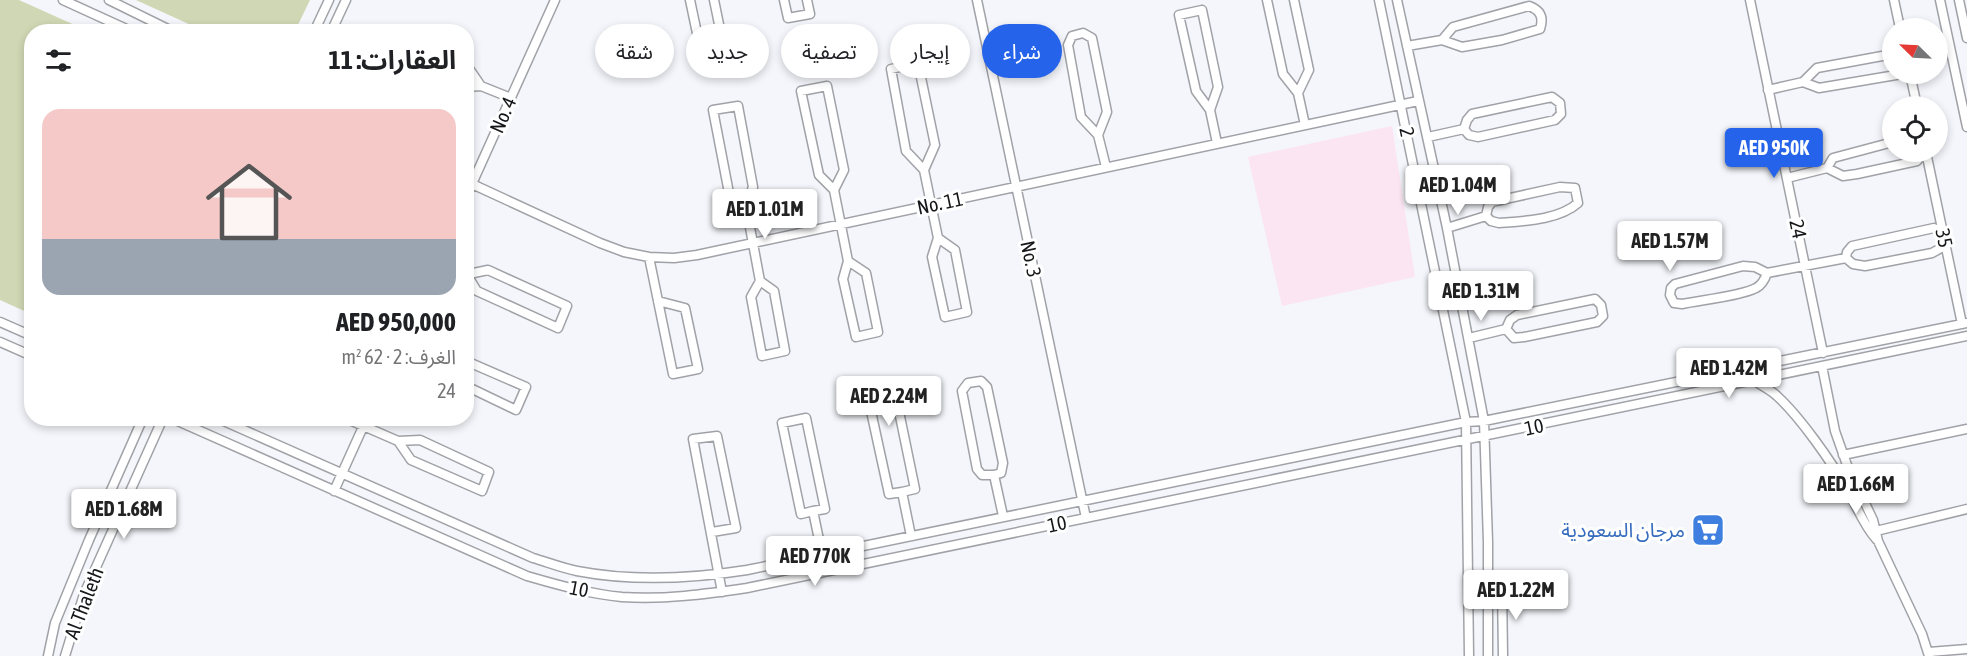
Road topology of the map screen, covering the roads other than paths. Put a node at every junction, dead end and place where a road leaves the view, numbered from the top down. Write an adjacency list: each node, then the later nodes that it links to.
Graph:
1 (63, 0): 20 (street)
2 (109, 0): 21 (street)
3 (328, 0): 22 (street)
4 (346, 0): 23 (street)
5 (555, 0): 35 (street, No. 4)
6 (690, 0): 7 (street)
7 (714, 0)
8 (784, 0): 9 (street)
9 (807, 0)
10 (977, 0): 54 (street, No. 3)
11 (1267, 0): 34 (street)
12 (1294, 0): 34 (street)
13 (1379, 0): 37 (street, 2)
14 (1397, 0): 26 (street, 2)
15 (1750, 0): 33 (street, 24)
16 (1894, 0): 19 (street)
17 (1940, 0): 40 (street)
18 (1959, 0): 24 (street)
19 (1898, 18)
20 (116, 24)
21 (158, 24)
22 (318, 24)
23 (335, 24)
24 (1967, 38)
25 (1442, 40): 25 (street); 26 (street)
26 (1407, 46): 36 (street, 2)
27 (1882, 56): 30 (street)
28 (474, 76): 32 (street)
29 (1882, 77): 30 (street)
30 (1803, 82): 33 (street)
31 (474, 87): 32 (street)
32 (481, 87): 35 (street)
33 (1768, 90): 52 (street, 24)
34 (1299, 93): 39 (street)
35 (511, 98): 51 (street, No. 4)
36 (1418, 101): 37 (street, No. 11); 43 (street, 2)
37 (1401, 104): 39 (street, No. 11); 86 (street, 2)
38 (1210, 110): 38 (street); 44 (street)
39 (1305, 125): 44 (street, No. 11)
40 (1967, 127)
41 (1464, 129): 41 (street); 43 (street)
42 (1098, 135): 42 (street); 48 (street)
43 (1428, 137): 60 (street, 2)
44 (1217, 143): 48 (street, No. 11)
45 (1882, 145): 49 (street)
46 (1912, 162): 49 (street)
47 (1927, 162): 73 (street, 35)
48 (1106, 167): 54 (street, No. 11)
49 (1827, 168): 52 (street)
50 (924, 170): 50 (street); 56 (street)
51 (474, 174)
52 (1787, 178): 66 (street, 24)
53 (474, 181): 63 (street, No. 11)
54 (1016, 186): 56 (street, No. 11); 102 (street, No. 3)
55 (834, 189): 55 (street); 59 (street)
56 (931, 204): 59 (street, No. 11); 61 (street)
57 (746, 206): 57 (street); 62 (street)
58 (1486, 216): 58 (street); 60 (street)
59 (841, 224): 62 (street, No. 11); 65 (street)
60 (1447, 228): 77 (street, 2)
61 (939, 238): 61 (street)
62 (752, 243): 63 (street, No. 11); 69 (street)
63 (649, 257): 71 (street)
64 (1846, 258): 64 (street); 66 (street)
65 (848, 261): 65 (street)
66 (1805, 266): 68 (street); 80 (street, 24)
67 (474, 273): 70 (street)
68 (1767, 273): 68 (street)
69 (760, 281): 69 (street)
70 (474, 285)
71 (658, 302): 71 (street)
72 (0, 322): 75 (street)
73 (1964, 323): 80 (street, 10)
74 (1506, 329): 74 (street); 77 (street)
75 (24, 332)
76 (1967, 336): 82 (street, 10)
77 (1469, 338): 85 (street, 2)
78 (0, 342): 79 (street)
79 (24, 352)
80 (1823, 353): 85 (street, 10)
81 (474, 364): 84 (street)
82 (1822, 366): 83 (street, 10); 97 (street)
83 (1755, 381): 94 (street, 10); 110 (street)
84 (474, 390)
85 (1484, 421): 86 (street, 10); 94 (street, 2)
86 (1466, 422): 95 (street, 2); 102 (street, 10)
87 (139, 426): 117 (street, Al Thaleth)
88 (159, 426): 118 (street, Al Thaleth)
89 (189, 426): 100 (street, 10)
90 (235, 426): 98 (street, 10)
91 (364, 426): 98 (street)
92 (370, 426): 96 (street)
93 (1967, 429): 97 (street)
94 (1485, 437): 95 (street, 10); 120 (street, 2)
95 (1466, 440): 106 (street, 10); 119 (street, 2)
96 (398, 441): 96 (street)
97 (1843, 455): 107 (street)
98 (342, 474): 100 (street); 112 (street, 10)
99 (994, 475): 99 (street); 105 (street)
100 (334, 491): 114 (street, 10)
101 (902, 492): 101 (street); 109 (street)
102 (1082, 500): 105 (street, 10); 106 (street, No. 3)
103 (1967, 509): 107 (street)
104 (813, 512): 104 (street); 111 (street)
105 (1003, 516): 109 (street, 10)
106 (1086, 518): 114 (street, 10)
107 (1876, 531): 110 (street)
108 (712, 532): 108 (street); 112 (street)
109 (911, 536): 111 (street, 10)
110 (1878, 541): 116 (street)
111 (822, 554): 112 (street, 10)
112 (719, 574): 114 (street)
113 (1502, 586): 121 (street)
114 (722, 592)
115 (1967, 649): 116 (street)
116 (1929, 654)
117 (48, 656)
118 (65, 656)
119 (1469, 656)
120 (1488, 656)
121 (1503, 656)

